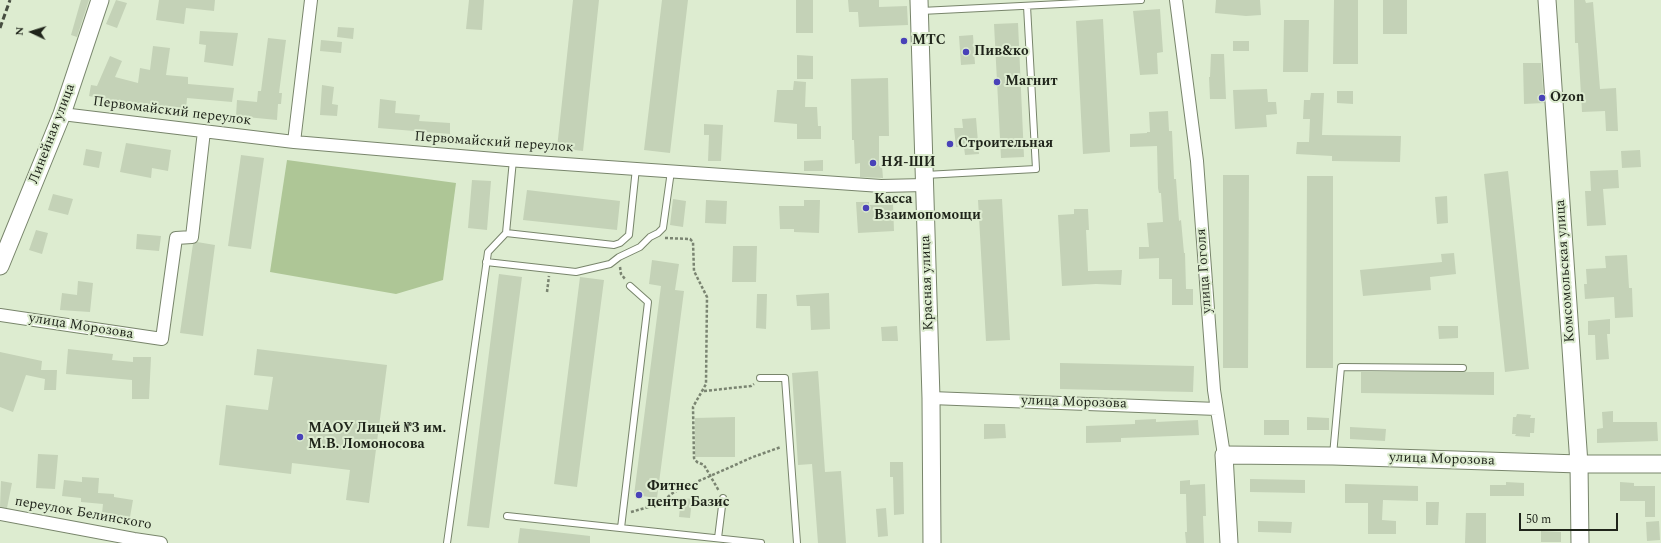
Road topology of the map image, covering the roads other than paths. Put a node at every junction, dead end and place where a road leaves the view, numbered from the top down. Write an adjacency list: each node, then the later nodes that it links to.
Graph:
1 (100, 0): 9 (street, Линейная улица)
2 (311, 0): 11 (street)
3 (1141, 0): 6 (lane)
4 (1176, 0): 24 (street, улица Гоголя)
5 (1547, 0): 27 (street, Комсомольская улица)
6 (1093, 2): 8 (lane)
7 (919, 5): 8 (lane); 15 (street, Красная улица)
8 (1027, 6): 15 (lane)
9 (62, 114): 10 (street, Первомайский переулок); 18 (street, Линейная улица)
10 (204, 131): 11 (street, Первомайский переулок); 20 (street, улица Морозова)
11 (294, 142): 12 (street, Первомайский переулок)
12 (513, 160): 13 (street, Первомайский переулок); 16 (lane)
13 (636, 168): 14 (street, Первомайский переулок); 16 (lane)
14 (671, 170): 15 (street, Первомайский переулок); 17 (lane)
15 (925, 180): 23 (street, Красная улица)
16 (506, 233): 17 (lane)
17 (486, 262): 35 (lane)
18 (0, 266)
19 (630, 286): 32 (lane)
20 (0, 315)
21 (1463, 368): 26 (lane)
22 (760, 378): 37 (lane)
23 (932, 398): 24 (street, улица Морозова); 38 (street, Красная улица)
24 (1217, 408): 25 (street, улица Гоголя)
25 (1224, 455): 26 (street, улица Морозова); 39 (street, улица Гоголя)
26 (1333, 456): 27 (street, улица Морозова)
27 (1579, 464): 28 (street, улица Морозова); 40 (street, Комсомольская улица)
28 (1661, 464)
29 (723, 498): 33 (lane)
30 (0, 514): 34 (street, переулок Белинского)
31 (507, 516): 32 (lane)
32 (621, 528): 33 (lane)
33 (718, 538): 36 (lane)
34 (162, 543)
35 (447, 543)
36 (762, 543)
37 (797, 543)
38 (932, 543)
39 (1229, 543)
40 (1580, 543)

